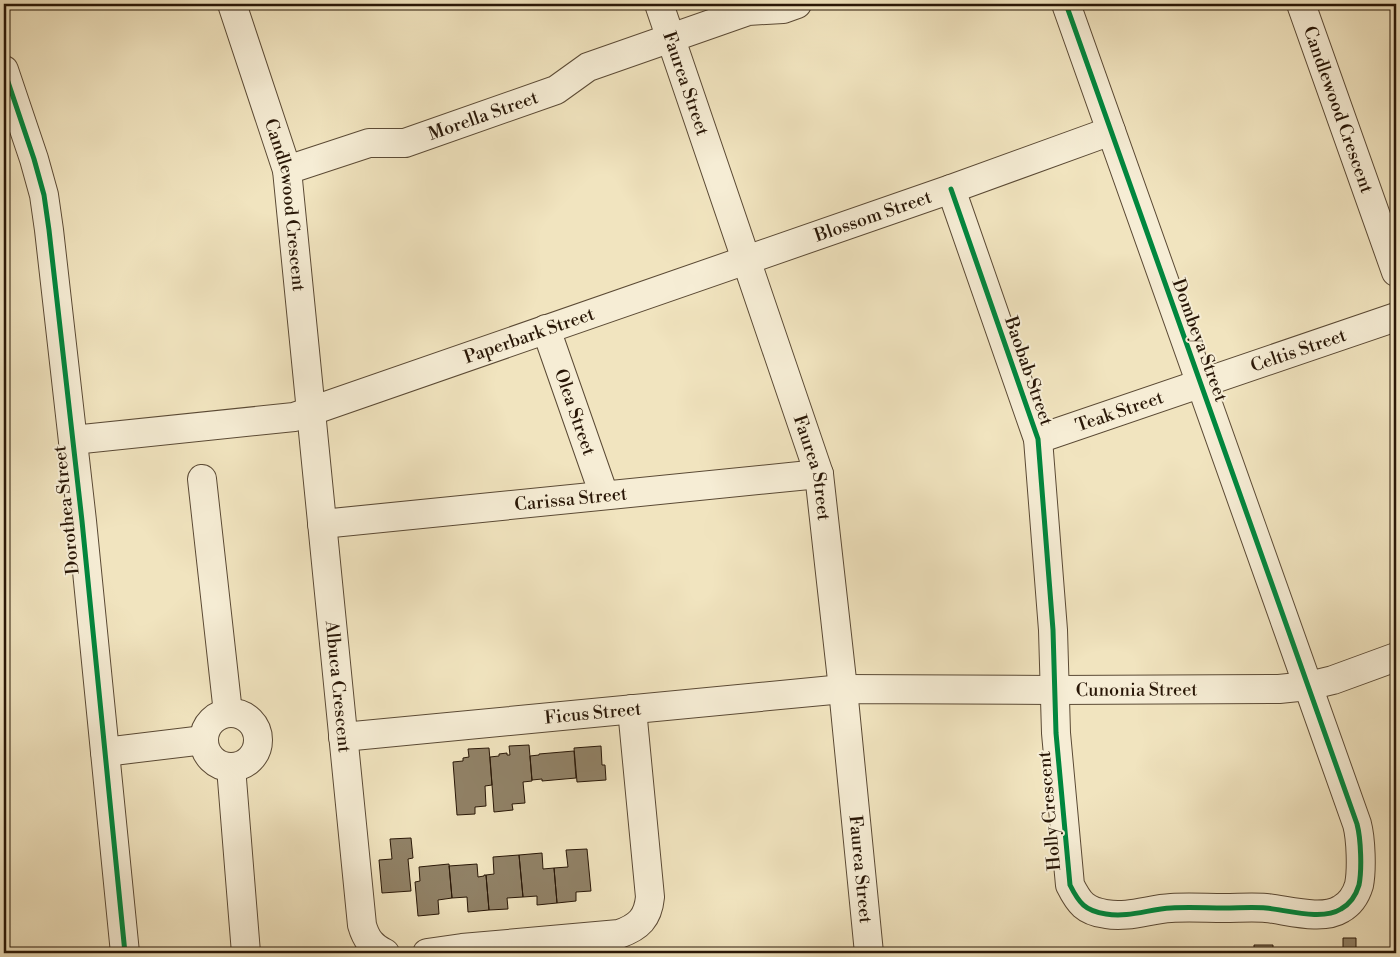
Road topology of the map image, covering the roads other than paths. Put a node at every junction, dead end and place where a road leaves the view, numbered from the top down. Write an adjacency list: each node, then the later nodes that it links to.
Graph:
1 (232, 4): 9 (street, Candlewood Crescent)
2 (659, 4): 6 (street, Faurea Street)
3 (797, 4): 6 (street, Morella Street)
4 (1066, 4): 8 (street, Dombeya Street)
5 (1301, 4): 12 (street, Candlewood Crescent)
6 (671, 37): 9 (street, Morella Street); 11 (street, Faurea Street)
7 (4, 70): 18 (street, Dorothea Street)
8 (1111, 131): 10 (street, Blossom Street); 15 (street, Dombeya Street)
9 (287, 170): 16 (street, Candlewood Crescent)
10 (951, 189): 11 (street, Blossom Street); 17 (street, Baobab Street)
11 (747, 259): 14 (street, Paperbark Street); 19 (street, Faurea Street)
12 (1396, 272)
13 (1396, 317): 15 (street, Celtis Street)
14 (546, 329): 16 (street, Paperbark Street); 21 (street, Olea Street)
15 (1200, 383): 17 (street, Teak Street); 24 (street, Dombeya Street)
16 (311, 411): 18 (street, Paperbark Street); 22 (street, Albuca Crescent)
17 (1038, 439): 26 (street, Baobab Street)
18 (73, 440): 31 (street, Dorothea Street)
19 (819, 474): 21 (street, Carissa Street); 25 (street, Faurea Street)
20 (202, 479): 28 (street)
21 (604, 495): 22 (street, Carissa Street)
22 (322, 524): 29 (street, Albuca Crescent)
23 (1396, 657): 24 (street, Cunonia Street)
24 (1308, 686): 26 (street, Cunonia Street); 26 (street, Holly Crescent)
25 (843, 689): 26 (street, Cunonia Street); 27 (street, Ficus Street); 37 (street, Faurea Street)
26 (1055, 690)
27 (632, 709): 29 (street, Ficus Street); 36 (street)
28 (228, 713): 30 (street); 32 (street)
29 (343, 737): 35 (street, Albuca Crescent)
30 (204, 740): 31 (street); 32 (street)
31 (105, 752): 33 (street, Dorothea Street)
32 (231, 767): 34 (street)
33 (125, 953)
34 (246, 953)
35 (385, 953)
36 (427, 953)
37 (869, 953)

